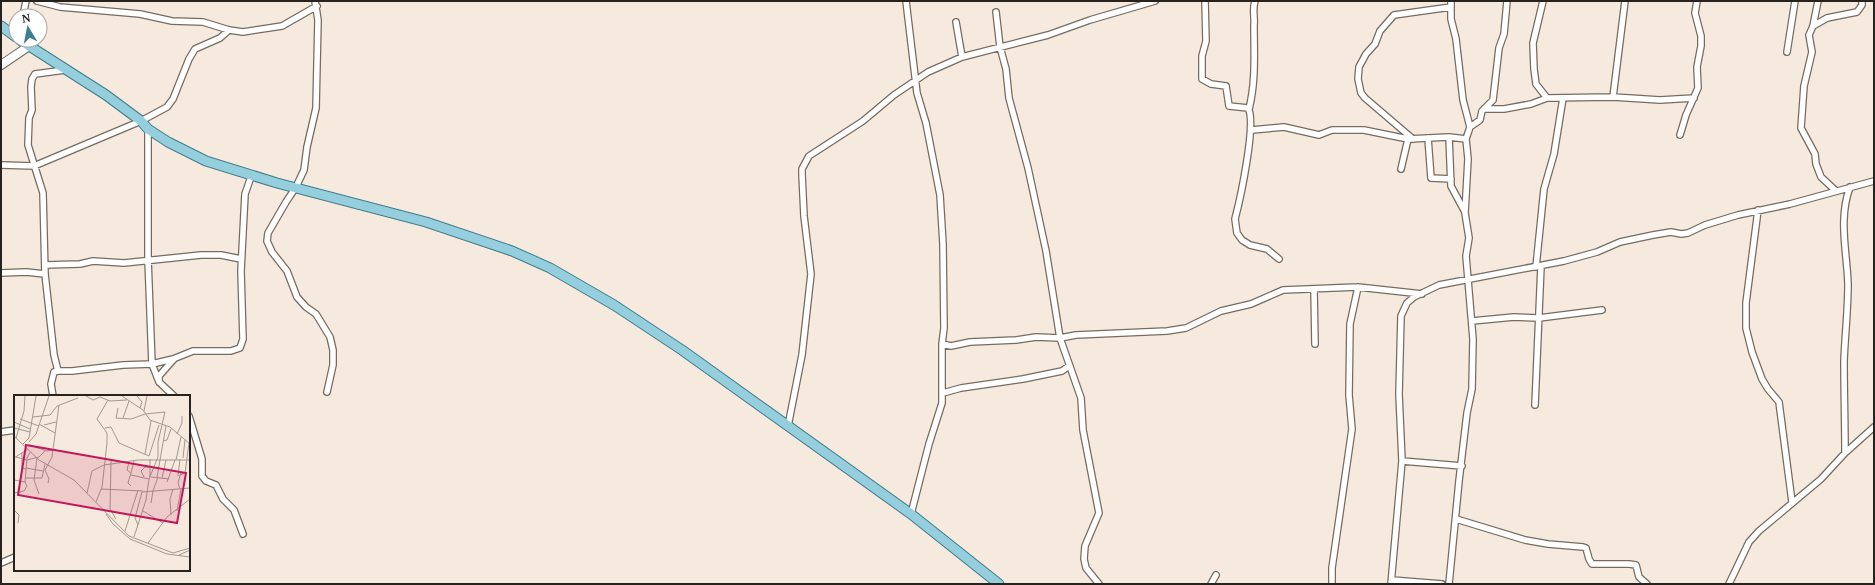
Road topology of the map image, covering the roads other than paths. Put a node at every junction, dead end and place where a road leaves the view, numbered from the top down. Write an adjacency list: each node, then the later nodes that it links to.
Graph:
1 (37, 1): 18 (street)
2 (906, 1): 26 (street)
3 (1156, 1): 19 (street)
4 (1205, 1): 31 (street)
5 (1254, 1): 31 (street)
6 (1507, 1): 32 (street)
7 (1542, 1): 28 (street)
8 (1625, 1): 27 (street)
9 (1697, 1): 30 (street)
10 (1795, 1): 22 (street)
11 (1818, 1): 17 (street)
12 (1862, 1): 17 (street)
13 (316, 3): 18 (street); 49 (street)
14 (1451, 4): 34 (street); 40 (street)
15 (996, 12): 19 (street)
16 (956, 22): 23 (street)
17 (1813, 26): 50 (street)
18 (228, 30): 33 (street)
19 (1000, 46): 23 (street); 67 (street)
20 (26, 48): 24 (street)
21 (32, 48): 25 (main road)
22 (1787, 52)
23 (962, 57): 26 (street)
24 (1, 65)
25 (65, 70): 33 (main road); 43 (street)
26 (916, 80): 68 (street); 81 (street)
27 (1613, 97): 29 (street); 30 (street)
28 (1547, 98): 29 (street); 32 (street)
29 (1563, 98): 57 (street)
30 (1694, 98): 37 (street)
31 (1249, 109): 36 (street)
32 (1484, 109): 34 (street)
33 (141, 121): 35 (main road); 43 (street)
34 (1470, 127): 41 (street)
35 (148, 129): 45 (main road); 53 (street)
36 (1252, 130): 40 (street); 55 (street)
37 (1680, 135)
38 (1449, 137): 39 (street); 41 (street); 46 (street)
39 (1428, 138): 40 (street); 46 (street)
40 (1410, 139): 44 (street)
41 (1466, 139): 52 (street)
42 (1, 165): 43 (street)
43 (34, 166): 56 (street)
44 (1401, 170)
45 (252, 174): 49 (main road); 54 (street)
46 (1451, 178): 52 (street)
47 (1874, 181): 48 (street)
48 (1850, 187): 50 (street); 85 (street)
49 (296, 188): 75 (street); 81 (main road)
50 (1836, 191): 51 (street)
51 (1758, 210): 57 (street); 88 (street)
52 (1465, 213): 60 (street)
53 (148, 259): 54 (street); 56 (street); 71 (street)
54 (241, 259): 70 (street)
55 (1279, 259)
56 (45, 265): 59 (street)
57 (1538, 267): 60 (street); 65 (street)
58 (1, 273): 59 (street)
59 (45, 274): 73 (street)
60 (1468, 279): 63 (street); 66 (street)
61 (1358, 287): 62 (street); 63 (street); 99 (street)
62 (1314, 288): 67 (street); 69 (street)
63 (1423, 294): 86 (street)
64 (1602, 310): 65 (street)
65 (1539, 318): 66 (street); 79 (street)
66 (1472, 321): 87 (street)
67 (1060, 338): 68 (street); 72 (street)
68 (942, 344): 76 (street)
69 (1315, 344)
70 (176, 358): 71 (street); 74 (street)
71 (152, 364): 73 (street); 74 (street)
72 (1069, 366): 76 (street); 97 (street)
73 (58, 371): 77 (street)
74 (159, 382): 78 (street)
75 (327, 392)
76 (943, 394): 89 (street)
77 (53, 395)
78 (173, 395)
79 (1535, 405)
80 (190, 419): 91 (street)
81 (788, 426): 89 (main road)
82 (1874, 427): 85 (street)
83 (14, 430): 84 (street)
84 (1, 432)
85 (1845, 453): 88 (street)
86 (1402, 461): 87 (street); 95 (street)
87 (1462, 466): 90 (street)
88 (1792, 502): 103 (street)
89 (910, 514): 96 (main road)
90 (1456, 519): 101 (street); 102 (street)
91 (243, 534)
92 (14, 557): 93 (street)
93 (1, 563)
94 (1216, 575): 98 (street)
95 (1392, 582): 100 (street)
96 (999, 584)
97 (1099, 584)
98 (1211, 584)
99 (1332, 584)
100 (1442, 584)
101 (1449, 584)
102 (1647, 584)
103 (1728, 584)

